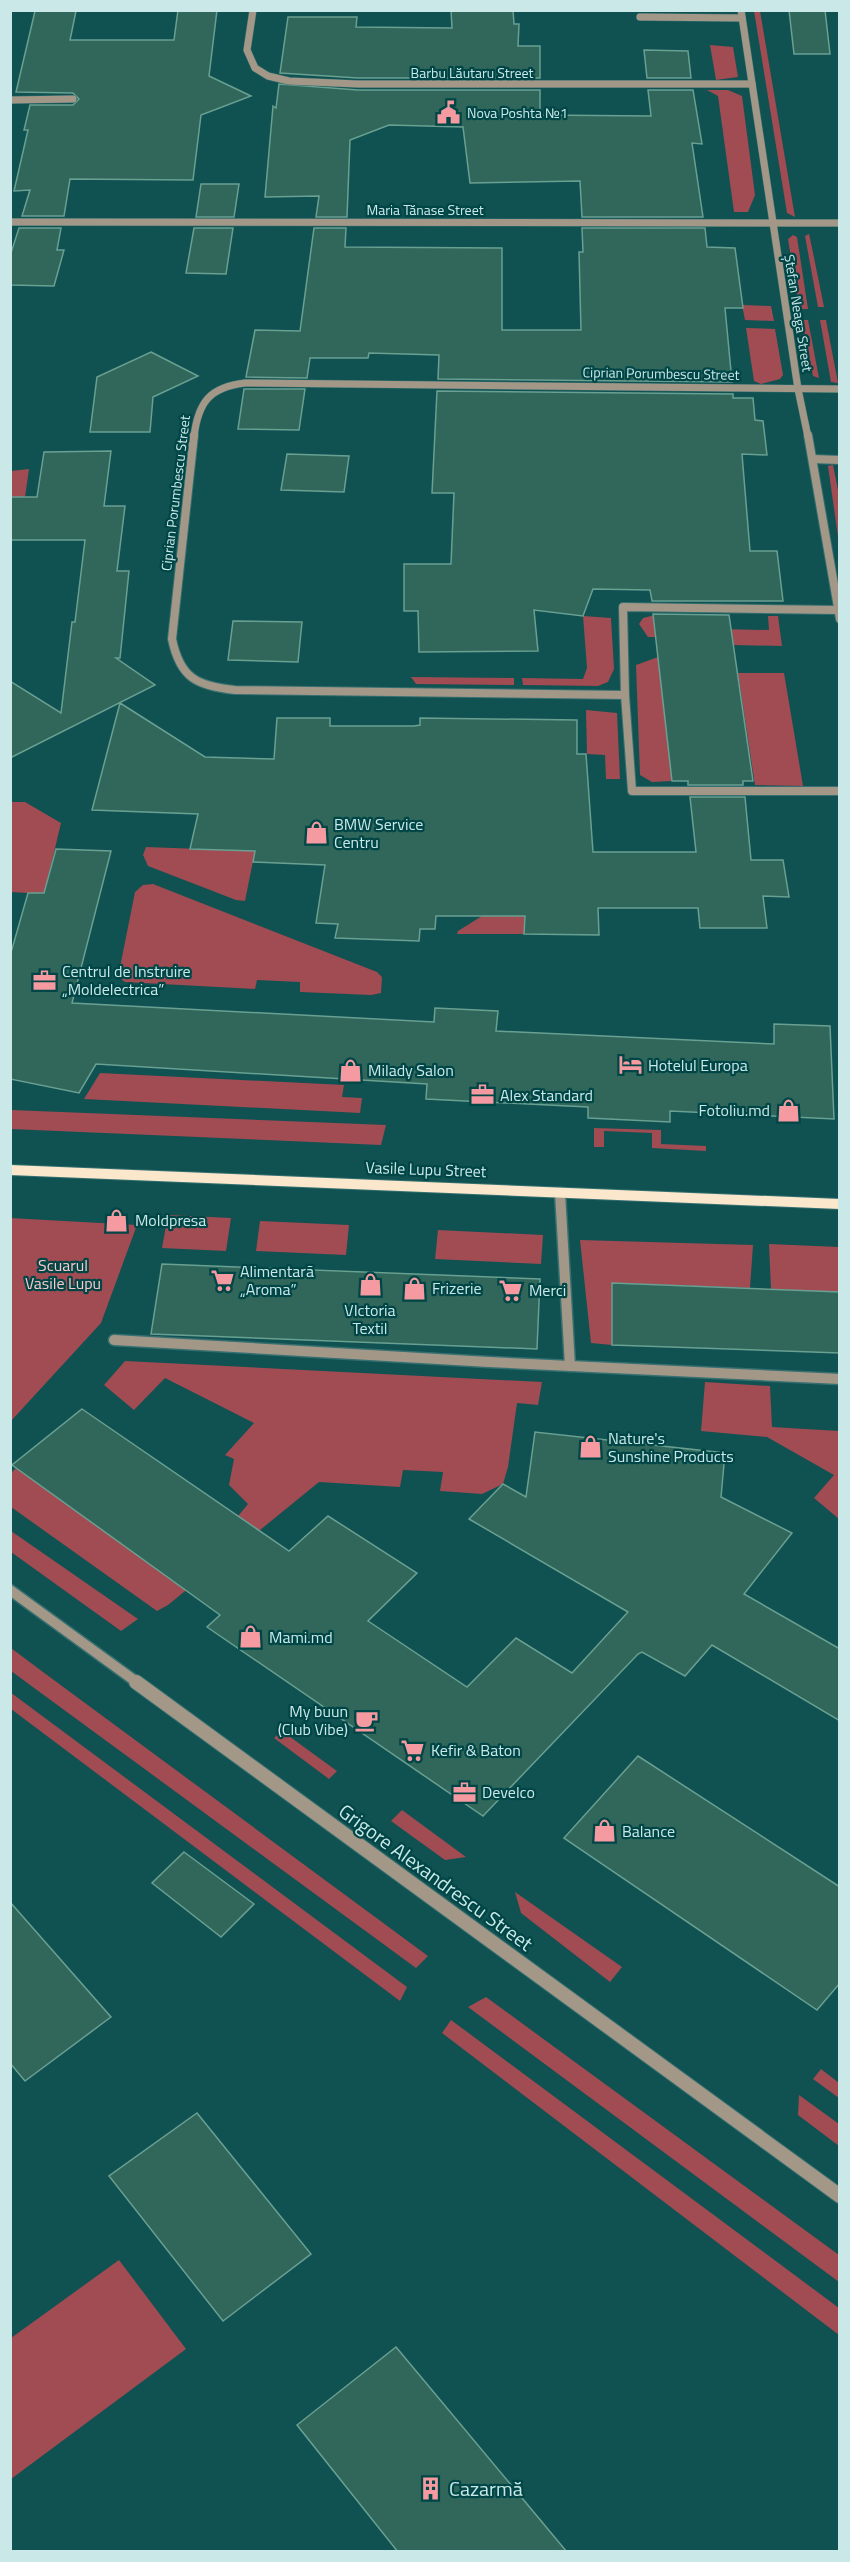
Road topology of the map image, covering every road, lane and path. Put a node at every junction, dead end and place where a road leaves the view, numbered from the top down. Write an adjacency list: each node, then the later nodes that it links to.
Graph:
1 (253, 10): 4 (street, Barbu Lăutaru Street)
2 (741, 14): 3 (street); 4 (street, Ștefan Neaga Street)
3 (640, 17)
4 (752, 84): 8 (street, Ștefan Neaga Street)
5 (73, 99): 6 (street)
6 (10, 100)
7 (10, 222): 8 (street, Maria Tănase Street)
8 (772, 222): 9 (street, Maria Tănase Street); 10 (street, Ștefan Neaga Street)
9 (840, 223)
10 (798, 389): 11 (street, Ciprian Porumbescu Street); 12 (street, Ștefan Neaga Street); 15 (street, Ciprian Porumbescu Street)
11 (840, 389)
12 (813, 459): 13 (street); 14 (street, Ștefan Neaga Street)
13 (840, 459)
14 (839, 614): 15 (street)
15 (625, 695): 16 (street)
16 (840, 791)
17 (10, 1170): 18 (main road, Vasile Lupu Street)
18 (560, 1193): 19 (main road, Vasile Lupu Street); 21 (street)
19 (840, 1204)
20 (114, 1340): 21 (street)
21 (570, 1366): 22 (street)
22 (840, 1379)
23 (10, 1590): 24 (street, Grigore Alexandrescu Street)
24 (840, 2196)

